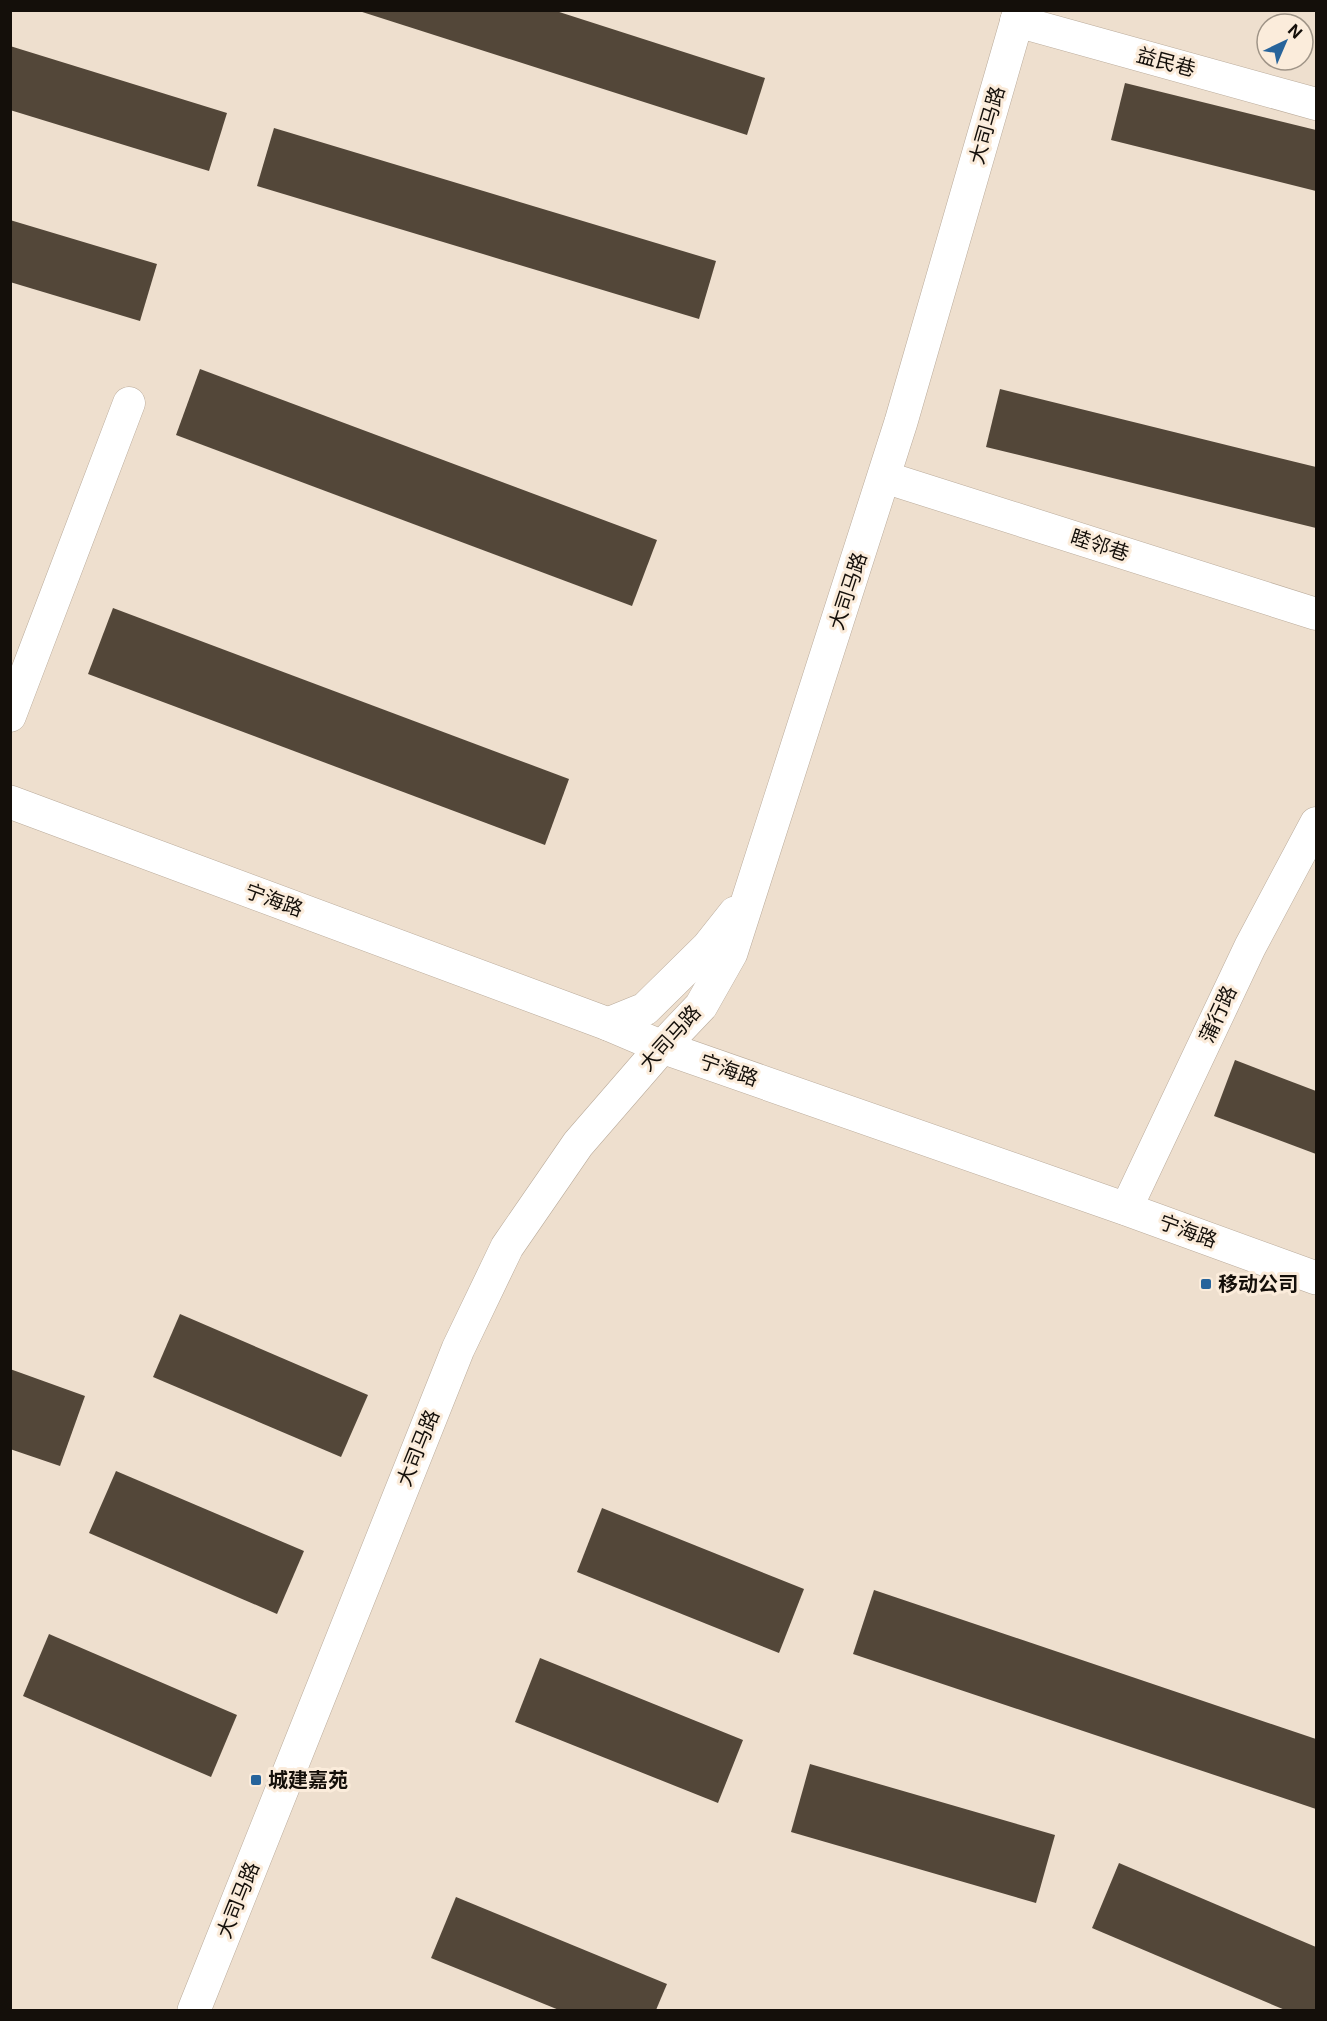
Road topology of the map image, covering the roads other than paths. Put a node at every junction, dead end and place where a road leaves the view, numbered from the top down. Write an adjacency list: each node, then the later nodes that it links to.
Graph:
1 (1018, 16): 2 (street, 益民巷); 4 (street, 大司马路)
2 (1317, 104)
3 (129, 402): 6 (street)
4 (884, 477): 5 (street, 睦邻巷); 9 (street, 大司马路)
5 (1317, 614)
6 (10, 717)
7 (10, 802): 10 (street, 宁海路)
8 (1317, 823): 12 (street, 蒲行路)
9 (752, 893): 10 (street); 11 (street, 大司马路)
10 (608, 1024): 11 (street, 宁海路)
11 (662, 1047): 12 (street, 宁海路); 14 (street, 大司马路)
12 (1126, 1209): 13 (street, 宁海路)
13 (1317, 1278)
14 (194, 2010)

